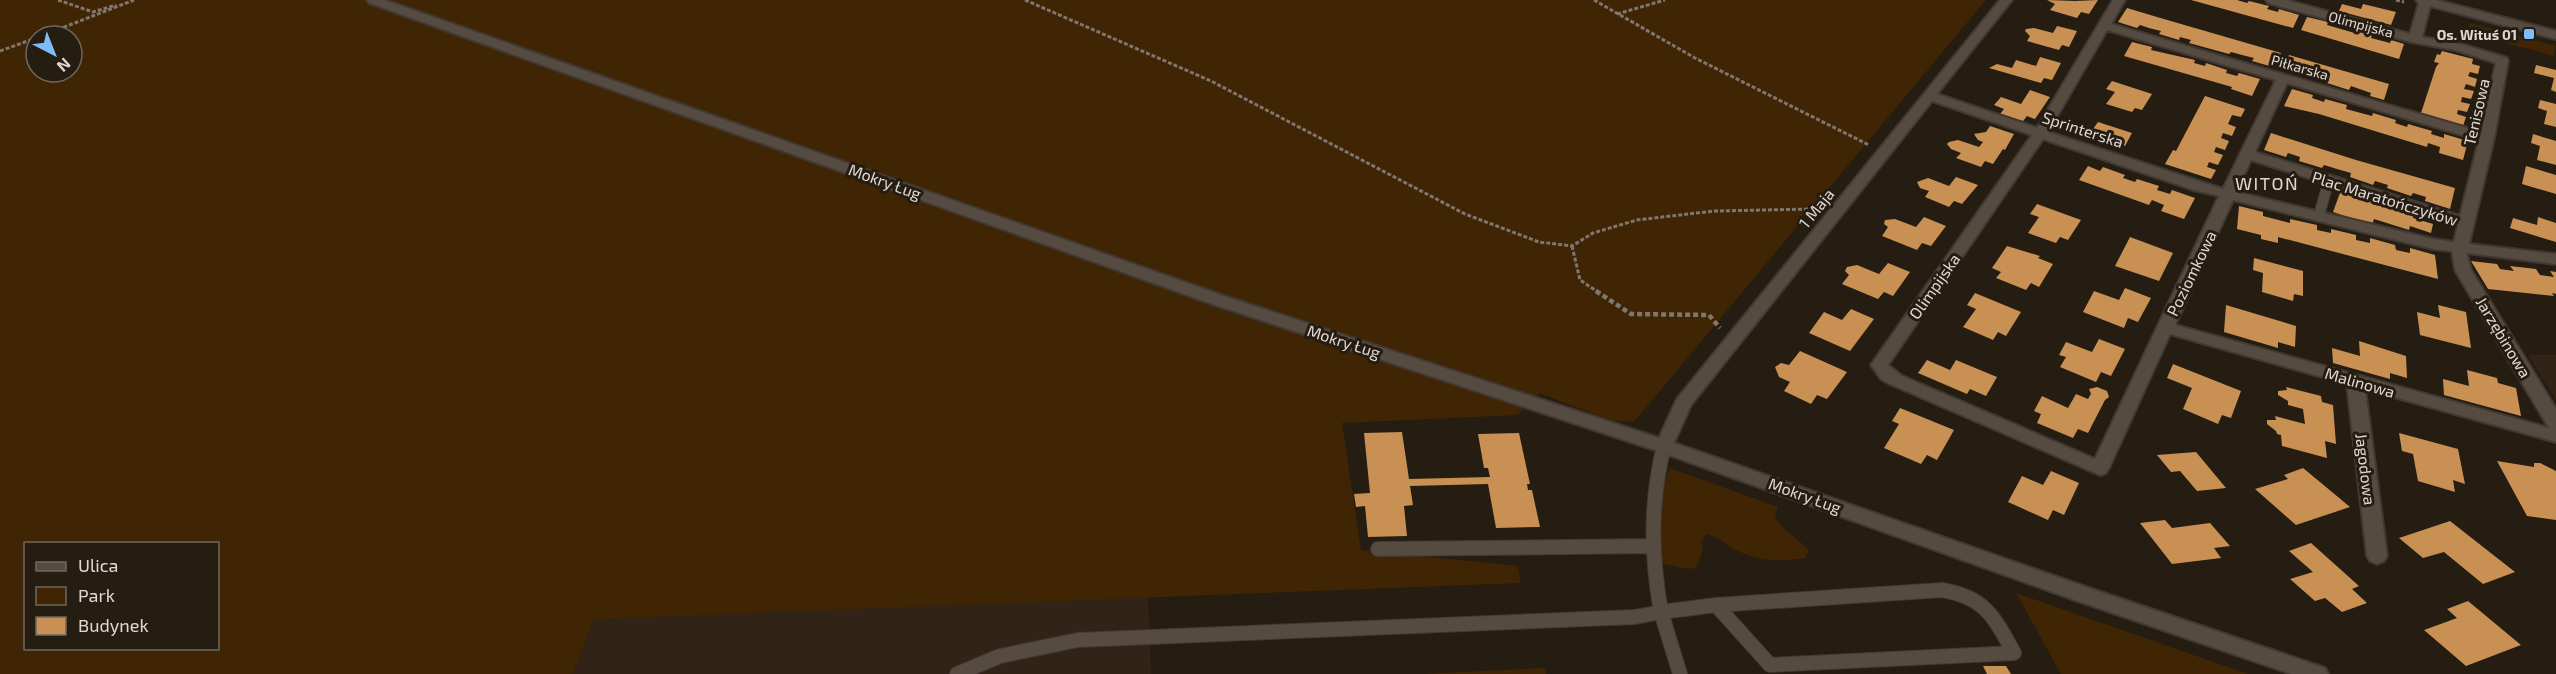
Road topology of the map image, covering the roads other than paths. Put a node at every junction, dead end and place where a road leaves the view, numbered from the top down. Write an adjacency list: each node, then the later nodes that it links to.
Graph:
1 (373, 0): 24 (street, Mokry Ług)
2 (2006, 0): 10 (street, 1 Maja)
3 (2119, 0): 6 (street, Olimpijska)
4 (2272, 0): 8 (street, Olimpijska)
5 (2424, 0): 7 (street); 8 (street)
6 (2103, 25): 9 (street, Piłkarska); 11 (street, Olimpijska)
7 (2556, 35)
8 (2415, 39): 12 (street, Tenisowa)
9 (2283, 78): 12 (street, Piłkarska); 13 (street, Poziomkowa)
10 (1929, 96): 11 (street, Sprinterska); 24 (street, 1 Maja)
11 (2040, 134): 15 (street, Sprinterska); 25 (street, Olimpijska)
12 (2487, 138): 17 (street, Tenisowa)
13 (2246, 154): 14 (street, Plac Maratończyków); 15 (street, Poziomkowa)
14 (2329, 180): 16 (lane); 17 (street, Plac Maratończyków)
15 (2227, 193): 16 (street, Plac Maratończyków); 20 (street, Poziomkowa)
16 (2319, 214): 18 (street, Plac Maratończyków)
17 (2466, 223): 18 (street, Plac Maratończyków)
18 (2462, 247): 19 (street, Plac Maratończyków); 22 (street, Jarzębinowa)
19 (2556, 260)
20 (2164, 327): 21 (street, Malinowa); 25 (street, Poziomkowa)
21 (2355, 381): 23 (street, Malinowa); 28 (street, Jagodowa)
22 (2556, 424)
23 (2556, 436)
24 (1665, 446): 26 (lane); 33 (street, Mokry Ług)
25 (2100, 468)
26 (1652, 546): 27 (lane); 30 (lane)
27 (1378, 549)
28 (2377, 556)
29 (1716, 605): 29 (lane); 30 (lane)
30 (1661, 612): 31 (lane); 32 (lane)
31 (957, 674)
32 (1680, 674)
33 (2318, 674)

